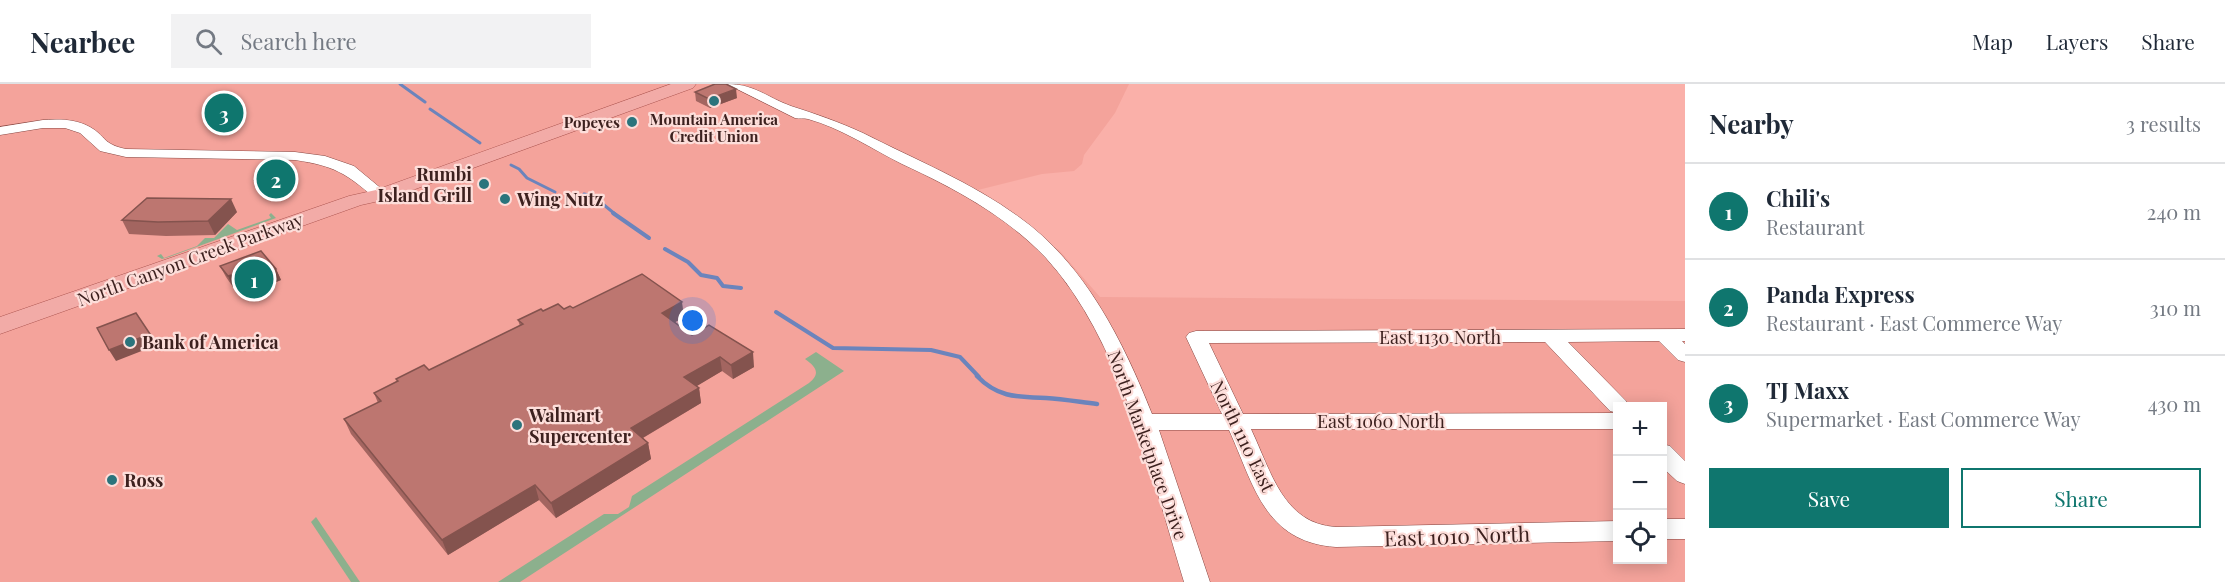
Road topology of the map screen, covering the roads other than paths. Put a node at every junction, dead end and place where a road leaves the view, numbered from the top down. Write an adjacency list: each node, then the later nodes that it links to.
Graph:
1 (687, 84): 6 (main road, North Canyon Creek Parkway)
2 (734, 84): 4 (street, North Marketplace Drive)
3 (749, 84): 4 (street, North Marketplace Drive)
4 (834, 126): 18 (street, North Marketplace Drive)
5 (0, 131): 6 (street)
6 (381, 195): 7 (main road, North Canyon Creek Parkway); 14 (main road, North Canyon Creek Parkway)
7 (60, 305): 8 (main road, North Canyon Creek Parkway); 9 (main road)
8 (0, 326)
9 (0, 334)
10 (1664, 335): 11 (street, East 1130 North); 12 (street, East 1130 North); 15 (street)
11 (1685, 335)
12 (1551, 336): 13 (street, East 1130 North); 16 (street)
13 (1196, 338): 19 (street, North 1110 East)
14 (0, 343)
15 (1685, 355)
16 (1614, 402)
17 (1613, 421): 19 (street, East 1060 North)
18 (1144, 422): 19 (street, East 1060 North); 26 (street, North Marketplace Drive)
19 (1237, 422): 22 (street, North 1110 East)
20 (1666, 456): 21 (street)
21 (1685, 475)
22 (1299, 529): 25 (street, East 1010 North)
23 (1667, 529): 24 (street)
24 (1685, 529)
25 (1613, 531)
26 (1197, 582)

